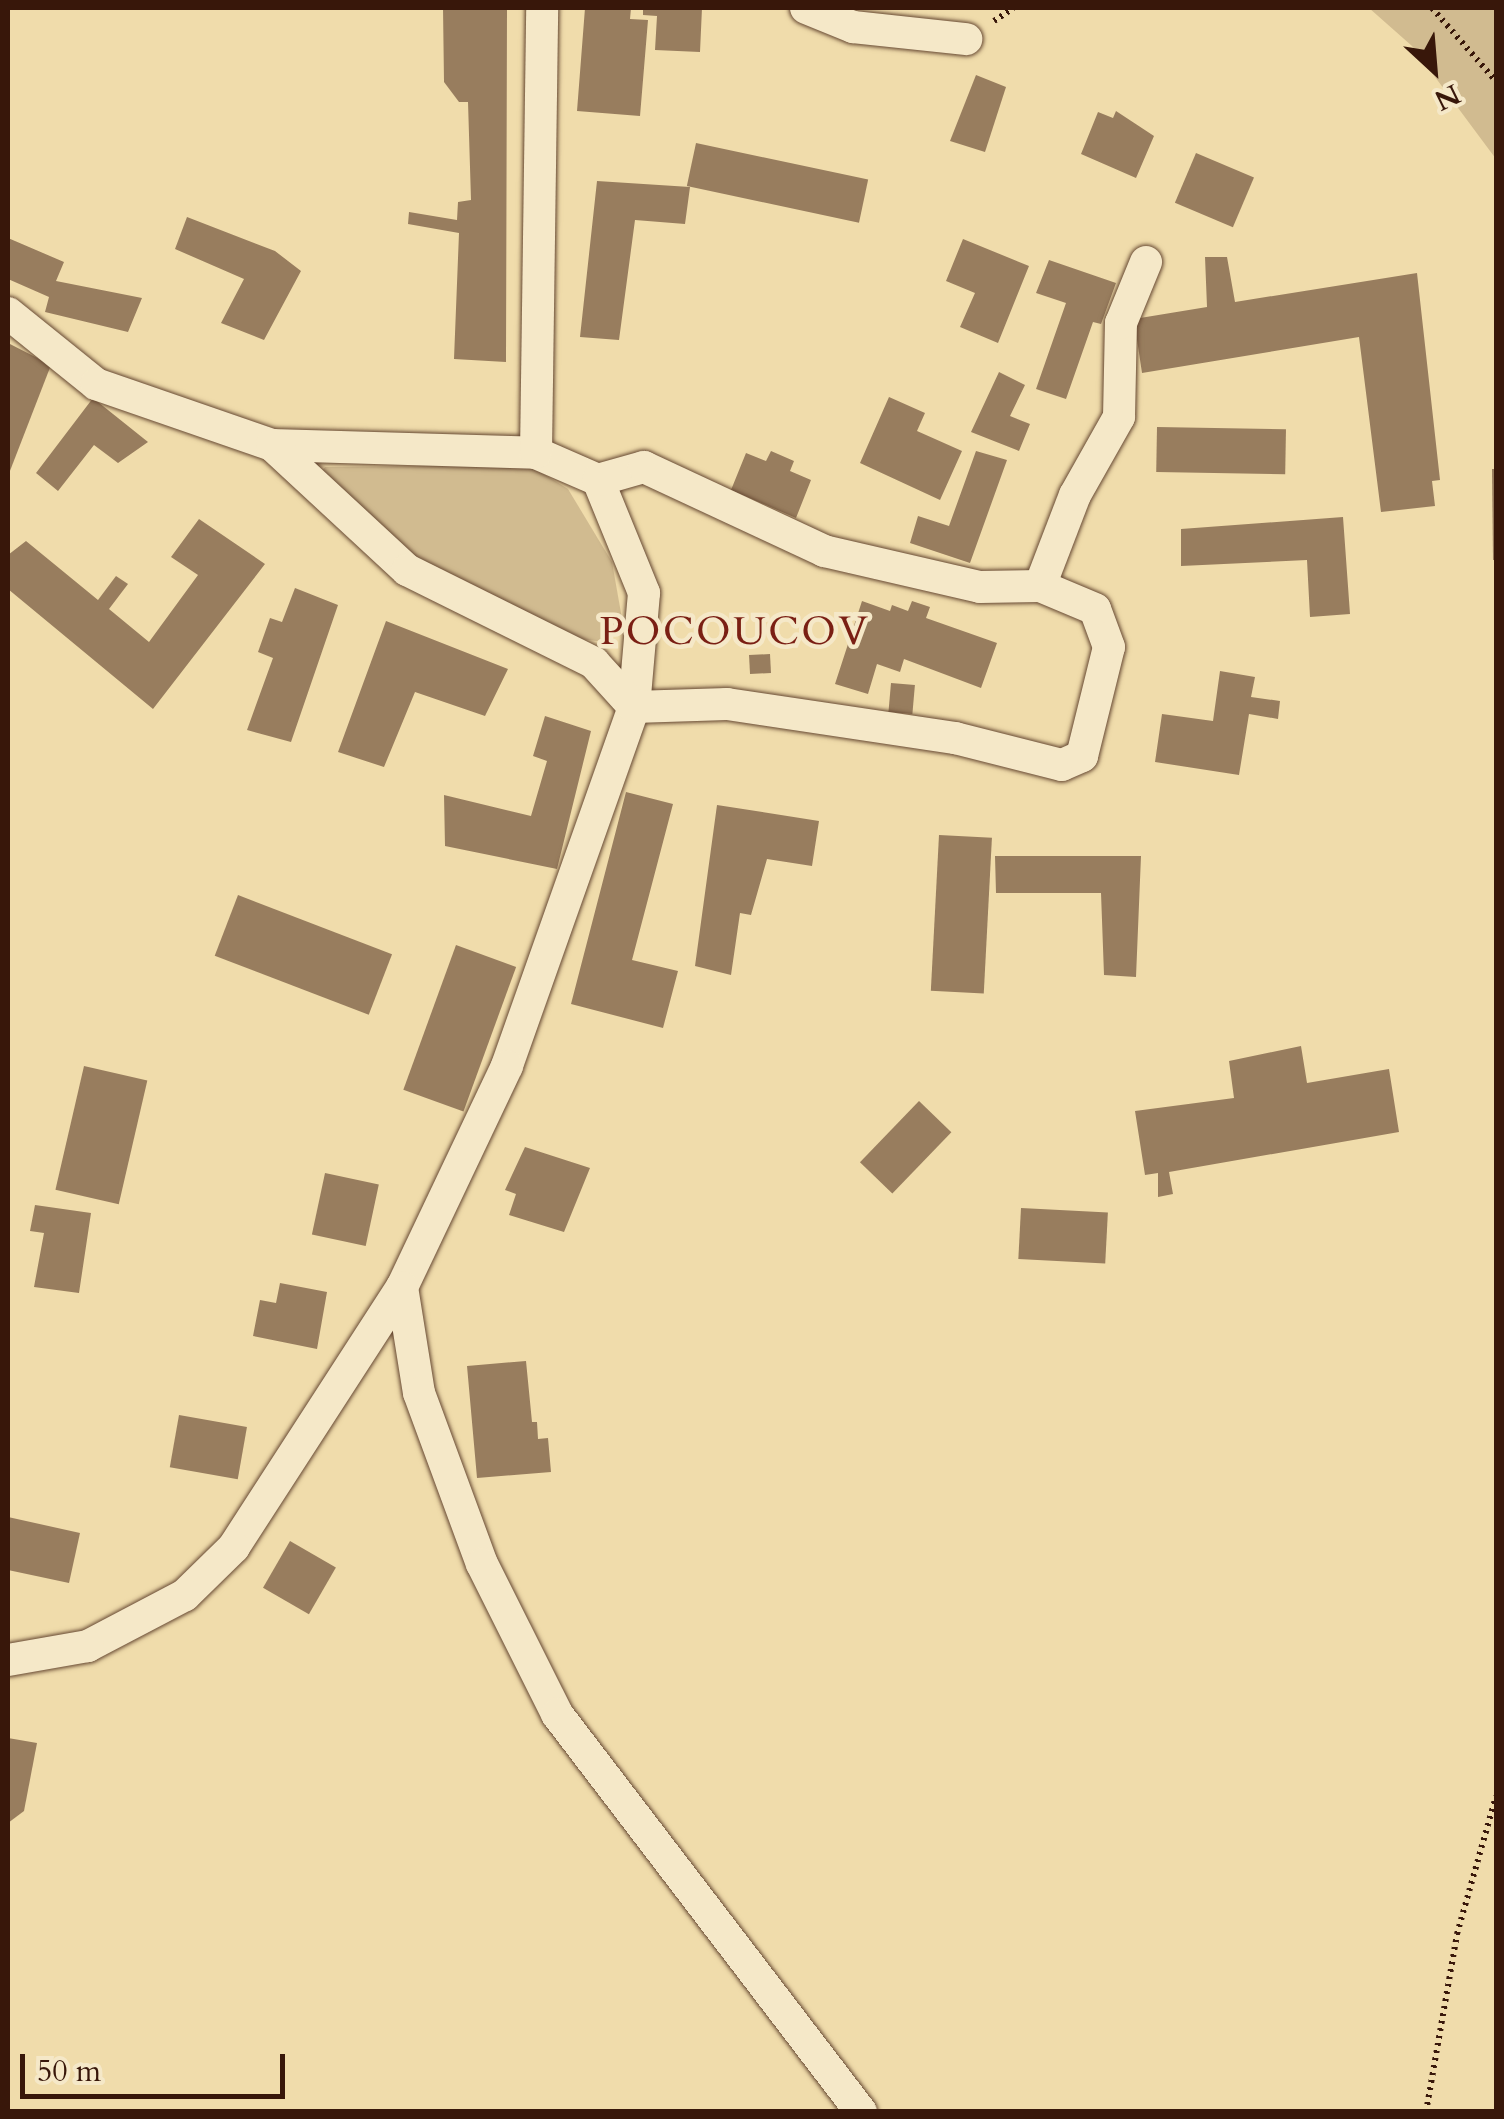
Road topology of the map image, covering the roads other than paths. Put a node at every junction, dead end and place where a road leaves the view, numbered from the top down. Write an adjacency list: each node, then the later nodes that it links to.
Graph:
1 (542, 8): 7 (street)
2 (806, 8): 3 (street)
3 (966, 39)
4 (1146, 262): 9 (street)
5 (8, 313): 6 (street)
6 (272, 446): 7 (street); 10 (street)
7 (536, 452): 8 (street)
8 (598, 480): 9 (street); 10 (street)
9 (1040, 586): 10 (street)
10 (634, 707): 11 (street)
11 (402, 1288): 12 (street); 13 (street)
12 (8, 1660)
13 (861, 2112)

